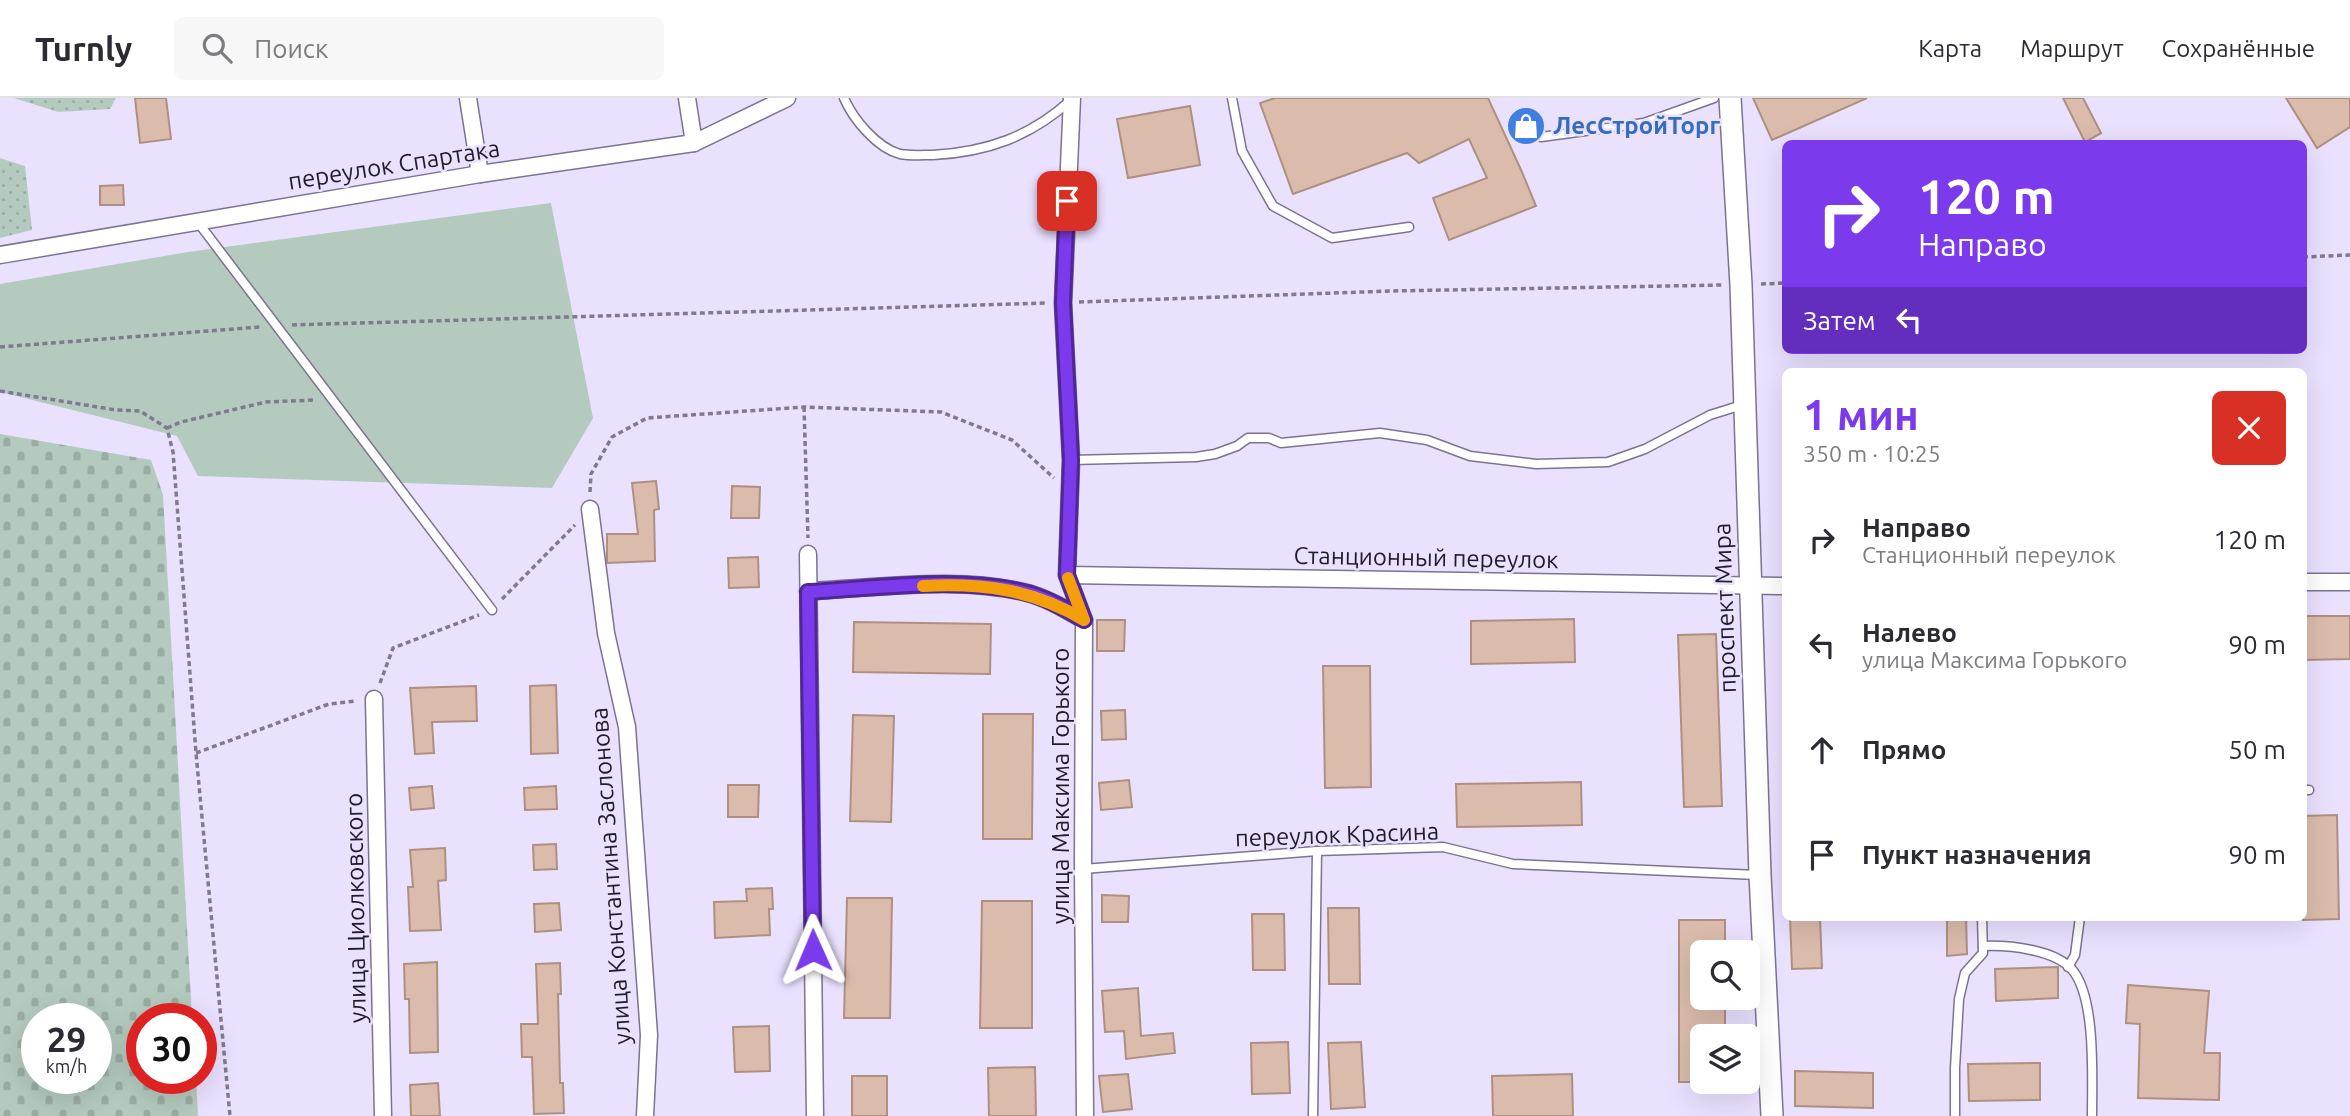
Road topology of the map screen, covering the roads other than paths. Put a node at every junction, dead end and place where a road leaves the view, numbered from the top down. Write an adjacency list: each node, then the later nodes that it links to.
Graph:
1 (468, 98): 11 (street)
2 (687, 98): 10 (street)
3 (787, 98): 10 (street, переулок Спартака)
4 (844, 98): 5 (lane)
5 (1072, 98): 16 (street, улица Максима Горького)
6 (1232, 98): 13 (lane)
7 (1714, 98): 9 (lane)
8 (1730, 98): 15 (street, проспект Мира)
9 (1541, 137)
10 (694, 143): 11 (street, переулок Спартака)
11 (480, 174): 12 (street, переулок Спартака)
12 (197, 221): 14 (street, переулок Спартака); 25 (lane)
13 (1409, 227)
14 (0, 255)
15 (1745, 405): 16 (lane); 22 (street, проспект Мира)
16 (1071, 460): 19 (street, улица Максима Горького)
17 (590, 509): 36 (street, улица Константина Заслонова)
18 (808, 554): 24 (street)
19 (1067, 575): 22 (street, Станционный переулок); 26 (street, улица Максима Горького)
20 (2307, 582): 21 (street)
21 (2350, 582)
22 (1751, 586): 23 (street, Станционный переулок); 30 (street, проспект Мира)
23 (1782, 586)
24 (808, 592): 26 (street); 37 (street)
25 (492, 610)
26 (1084, 620): 29 (street, улица Максима Горького)
27 (374, 699): 35 (street, улица Циолковского)
28 (1317, 851): 29 (lane, переулок Красина); 30 (lane, переулок Красина); 39 (lane)
29 (1083, 869): 38 (street, улица Максима Горького)
30 (1760, 875): 40 (street, проспект Мира)
31 (1982, 921): 33 (lane)
32 (2079, 921): 34 (lane)
33 (1983, 946): 34 (lane); 41 (lane)
34 (2068, 967): 42 (lane)
35 (383, 1116)
36 (645, 1116)
37 (815, 1116)
38 (1085, 1116)
39 (1312, 1116)
40 (1772, 1116)
41 (1955, 1116)
42 (2092, 1116)

